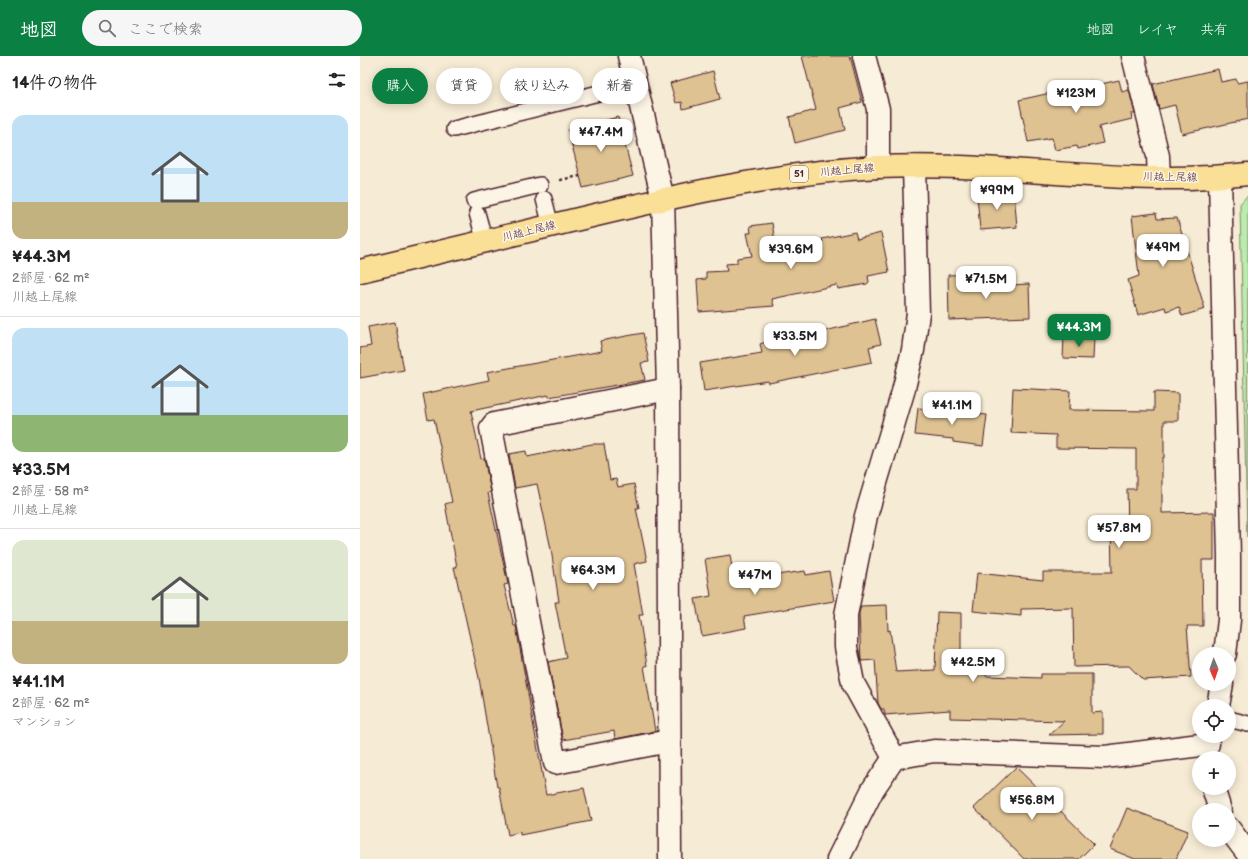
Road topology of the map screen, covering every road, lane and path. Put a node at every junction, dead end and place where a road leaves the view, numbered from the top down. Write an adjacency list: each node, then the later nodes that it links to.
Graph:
1 (628, 56): 4 (street)
2 (864, 56): 8 (street)
3 (1132, 56): 12 (street)
4 (631, 68)
5 (592, 95): 7 (lane)
6 (640, 104): 13 (street)
7 (454, 129)
8 (878, 167): 9 (main road, 川越上尾線 / 51); 13 (main road, 川越上尾線 / 51)
9 (914, 167): 12 (main road, 川越上尾線 / 51); 23 (street)
10 (1248, 174): 11 (main road, 川越上尾線 / 51)
11 (1220, 177): 12 (main road, 川越上尾線 / 51); 18 (street)
12 (1159, 178)
13 (663, 198): 14 (main road, 川越上尾線 / 51); 17 (street)
14 (551, 226): 15 (main road, 川越上尾線 / 51); 15 (lane)
15 (485, 242): 16 (main road, 川越上尾線 / 51)
16 (360, 271)
17 (668, 389): 21 (street); 21 (street)
18 (1226, 647)
19 (1236, 721): 20 (lane)
20 (1248, 724)
21 (669, 741): 26 (street)
22 (1209, 746): 23 (street)
23 (894, 758): 27 (street)
24 (1236, 838): 25 (street)
25 (1248, 854)
26 (670, 859)
27 (838, 859)

